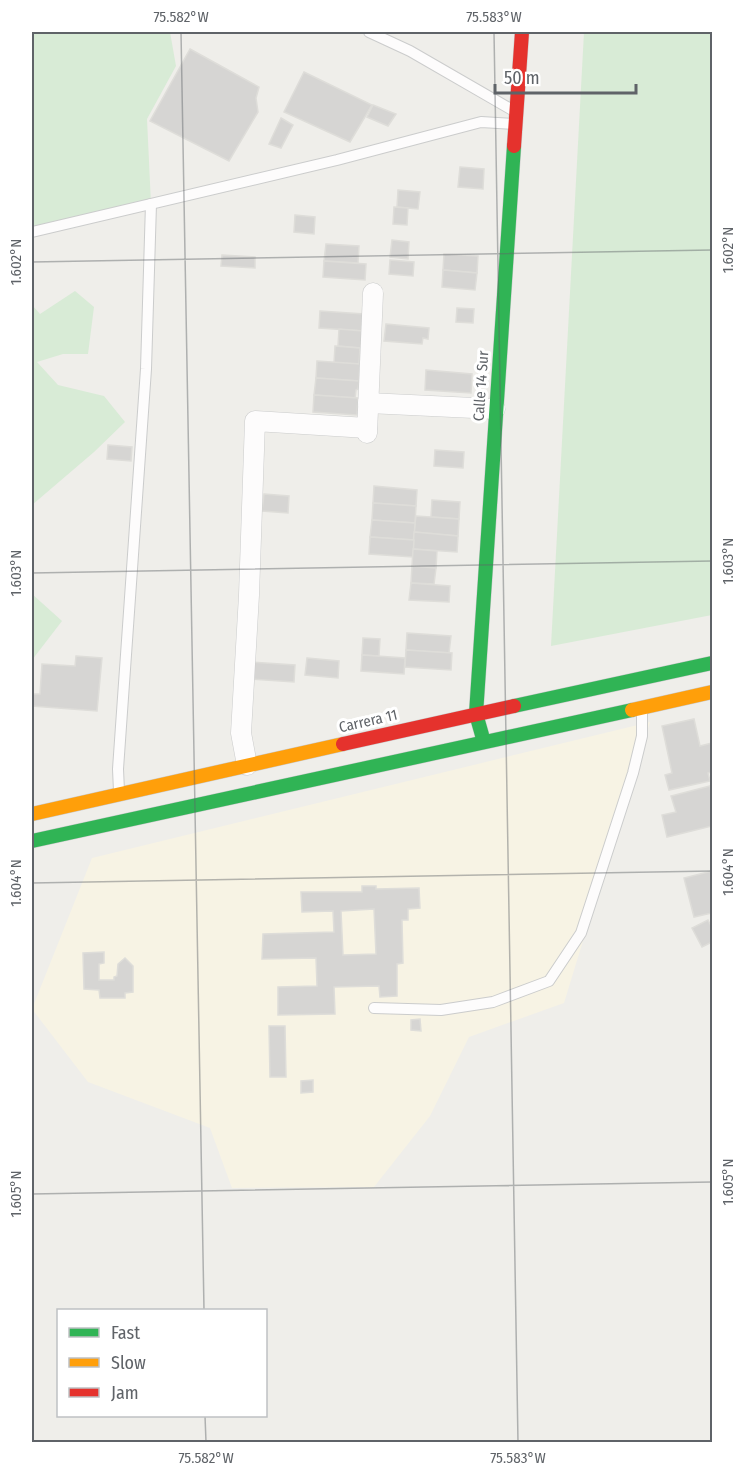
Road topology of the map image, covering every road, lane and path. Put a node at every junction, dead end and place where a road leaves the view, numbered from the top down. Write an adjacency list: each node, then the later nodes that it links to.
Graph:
1 (369, 32): 3 (lane)
2 (522, 32): 3 (main road, Calle 14 Sur)
3 (517, 118): 4 (lane); 8 (main road, Calle 14 Sur)
4 (151, 204): 5 (lane); 15 (lane)
5 (32, 232)
6 (373, 293): 7 (street)
7 (368, 403): 8 (street); 14 (street)
8 (495, 409): 12 (main road, Calle 14 Sur)
9 (712, 663): 10 (main road, Carrera 11)
10 (638, 693): 11 (main road, Carrera 11); 12 (main road, Carrera 11); 13 (main road, Carrera 11); 18 (lane)
11 (712, 696)
12 (476, 714): 13 (main road, Calle 14 Sur); 14 (main road, Carrera 11)
13 (484, 743): 17 (main road, Carrera 11)
14 (248, 765): 15 (main road, Carrera 11)
15 (120, 794): 16 (main road, Carrera 11)
16 (32, 814)
17 (32, 841)
18 (374, 1008)

